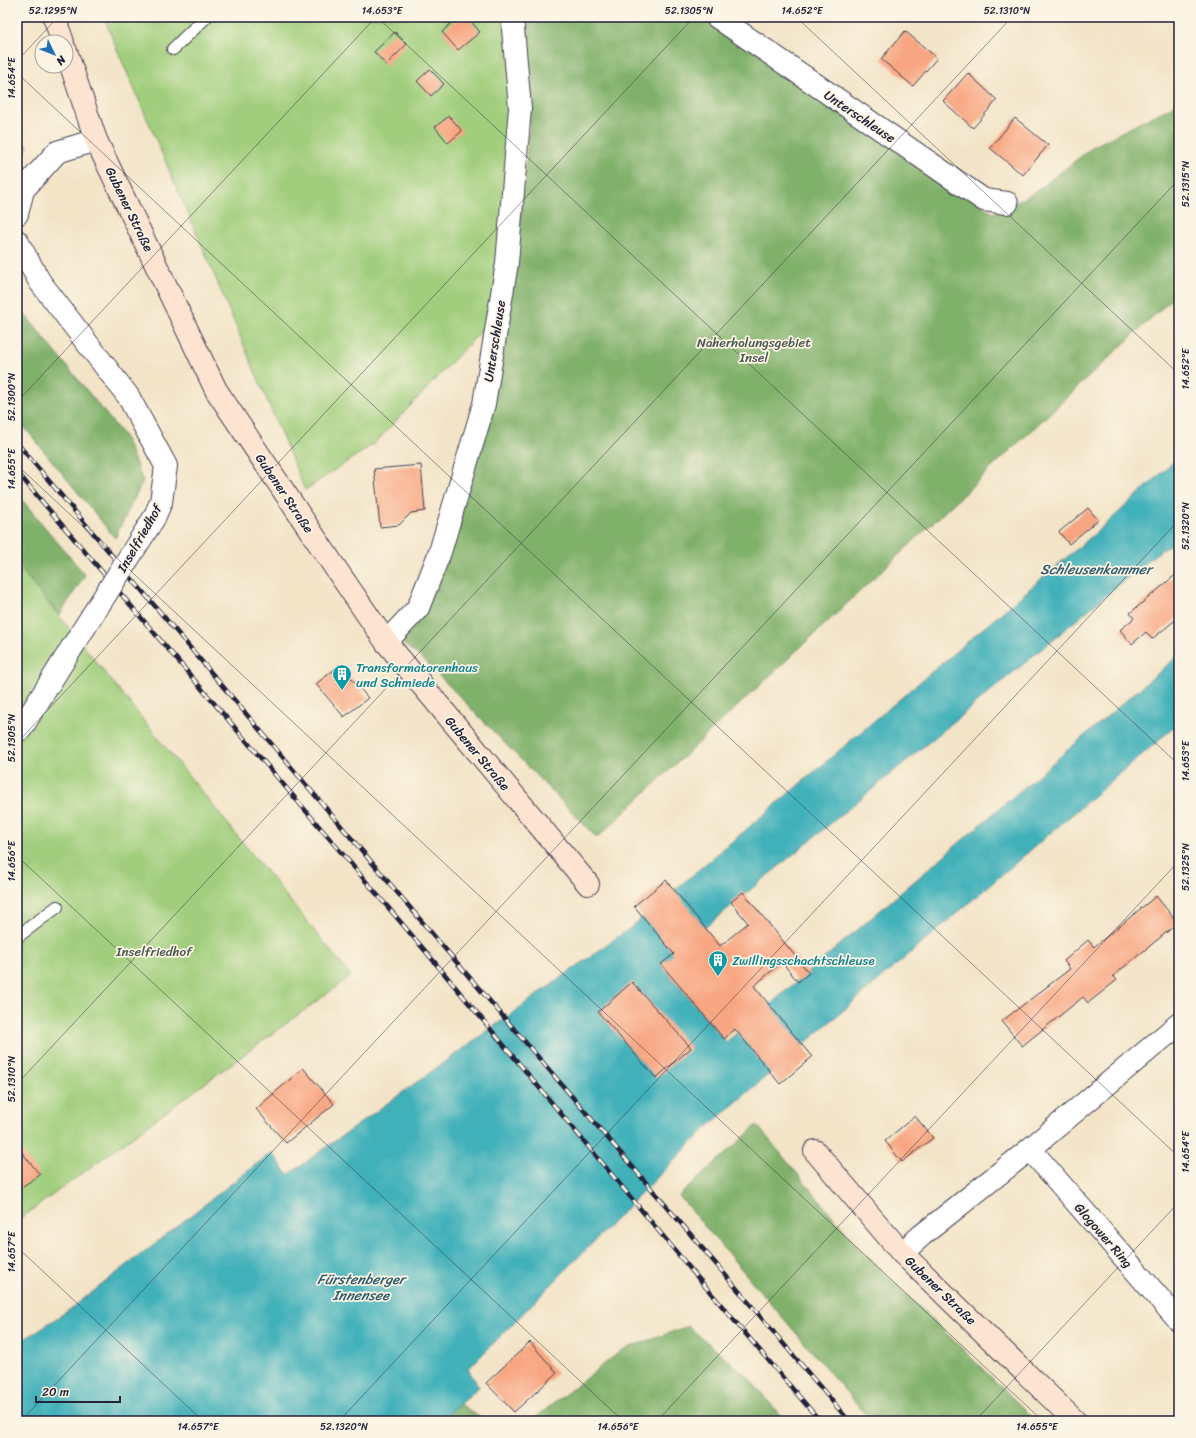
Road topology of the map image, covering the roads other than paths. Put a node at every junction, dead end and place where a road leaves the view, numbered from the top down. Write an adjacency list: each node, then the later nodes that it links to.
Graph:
1 (54, 17): 5 (main road)
2 (206, 17): 6 (lane)
3 (512, 17): 12 (street, Unterschleuse)
4 (717, 17): 9 (street, Unterschleuse)
5 (60, 34)
6 (173, 49)
7 (74, 74): 8 (main road, Gubener Straße)
8 (96, 140): 10 (street); 12 (main road, Gubener Straße)
9 (1007, 203)
10 (17, 214)
11 (17, 241): 13 (street, Inselfriedhof, bridge)
12 (386, 642): 14 (main road, Gubener Straße)
13 (19, 728)
14 (588, 884)
15 (57, 907): 16 (lane)
16 (17, 937)
17 (1179, 1024): 18 (street)
18 (1030, 1149): 20 (street); 21 (street, Glogower Ring)
19 (815, 1151): 20 (main road, Gubener Straße)
20 (902, 1253): 22 (main road, Gubener Straße)
21 (1179, 1321)
22 (1075, 1421)

